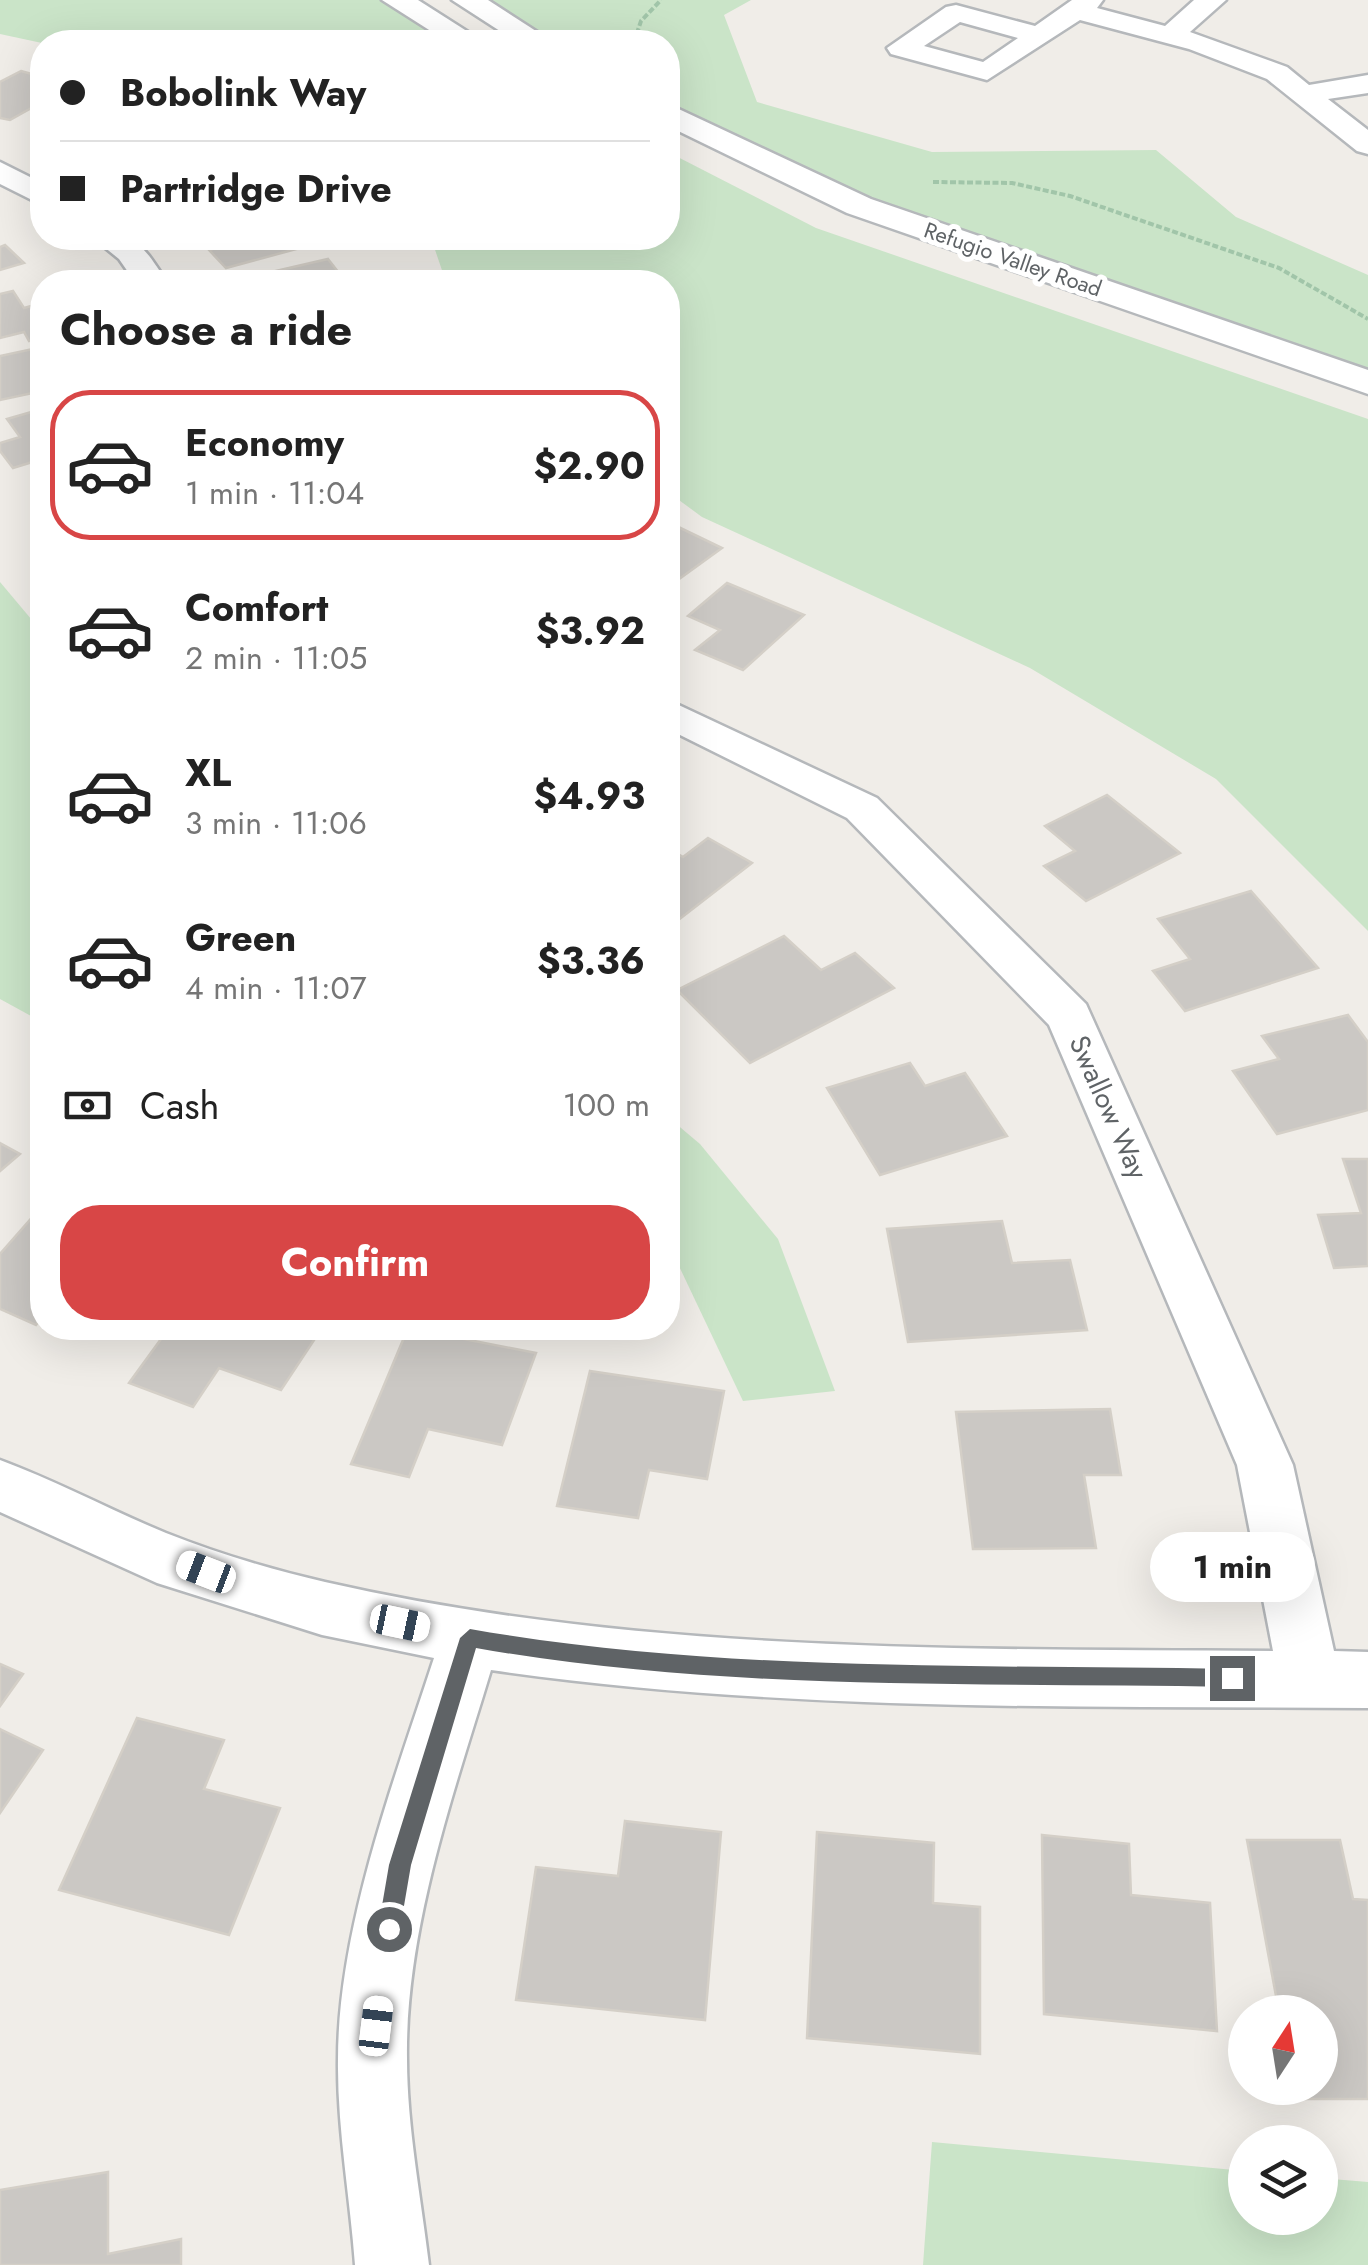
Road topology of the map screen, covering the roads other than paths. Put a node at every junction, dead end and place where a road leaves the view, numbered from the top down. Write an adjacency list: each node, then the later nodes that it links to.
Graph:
1 (397, 0): 5 (street)
2 (466, 0): 6 (street)
3 (1207, 0): 8 (street)
4 (1083, 5): 7 (street); 8 (street)
5 (449, 30)
6 (517, 30)
7 (1039, 35)
8 (1170, 35): 10 (street)
9 (1368, 84): 10 (street)
10 (1304, 94): 12 (street)
11 (680, 120): 18 (street, Refugio Valley Road)
12 (1368, 146)
13 (0, 171): 14 (street)
14 (30, 189)
15 (853, 240): 19 (street, Refugio Valley Road)
16 (129, 250): 17 (street)
17 (143, 270)
18 (1368, 382)
19 (1368, 419)
20 (680, 718): 23 (street, Swallow Way)
21 (0, 1484): 22 (street)
22 (470, 1638): 23 (street); 25 (street)
23 (1309, 1679): 24 (street)
24 (1368, 1680)
25 (392, 2265)

